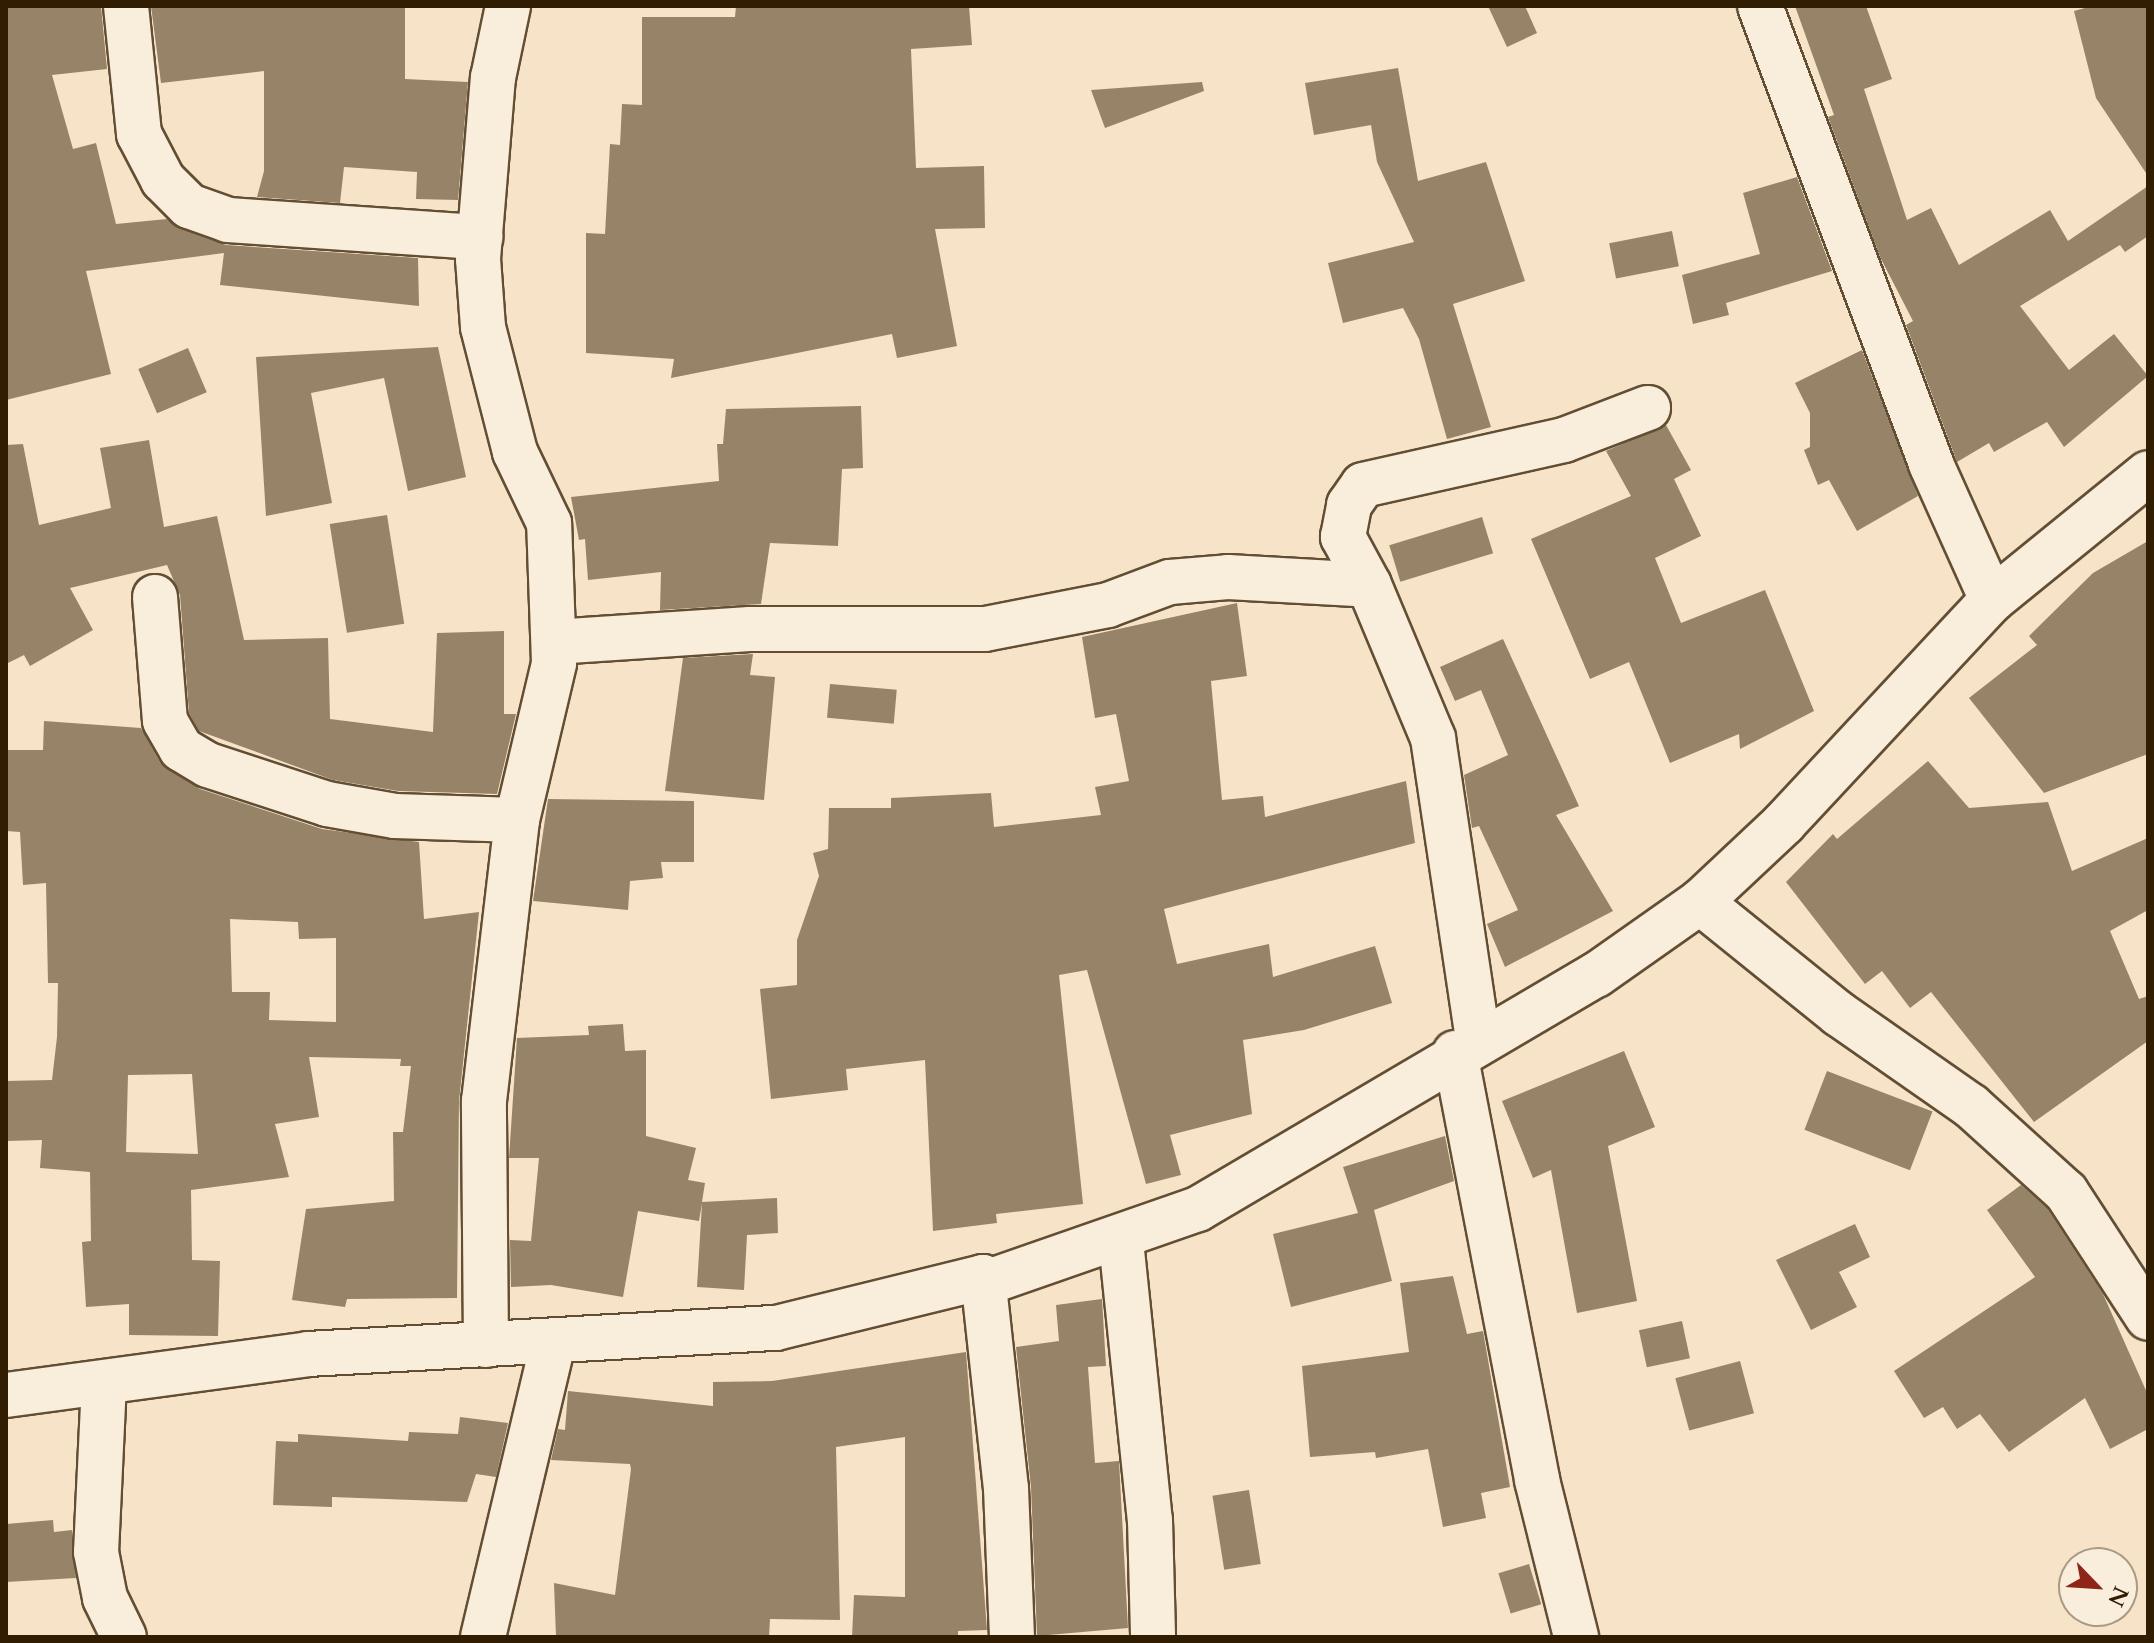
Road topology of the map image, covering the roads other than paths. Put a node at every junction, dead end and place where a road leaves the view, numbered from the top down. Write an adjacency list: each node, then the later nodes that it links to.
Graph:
1 (126, 6): 4 (street)
2 (508, 6): 4 (street)
3 (1760, 6): 9 (street)
4 (480, 237): 10 (street)
5 (1648, 408): 7 (street)
6 (2148, 473): 9 (street)
7 (1369, 585): 10 (street); 13 (street)
8 (155, 597): 11 (street)
9 (1992, 600): 12 (street)
10 (554, 642): 11 (street)
11 (517, 820): 18 (street)
12 (1700, 902): 13 (street); 16 (street)
13 (1466, 1047): 14 (street); 25 (street)
14 (1121, 1241): 15 (street); 24 (street)
15 (983, 1277): 17 (street); 23 (street)
16 (2148, 1318)
17 (553, 1344): 18 (street); 22 (street)
18 (486, 1345): 19 (street)
19 (104, 1383): 20 (street); 21 (street)
20 (6, 1395)
21 (124, 1637)
22 (483, 1637)
23 (1012, 1637)
24 (1153, 1637)
25 (1576, 1637)

